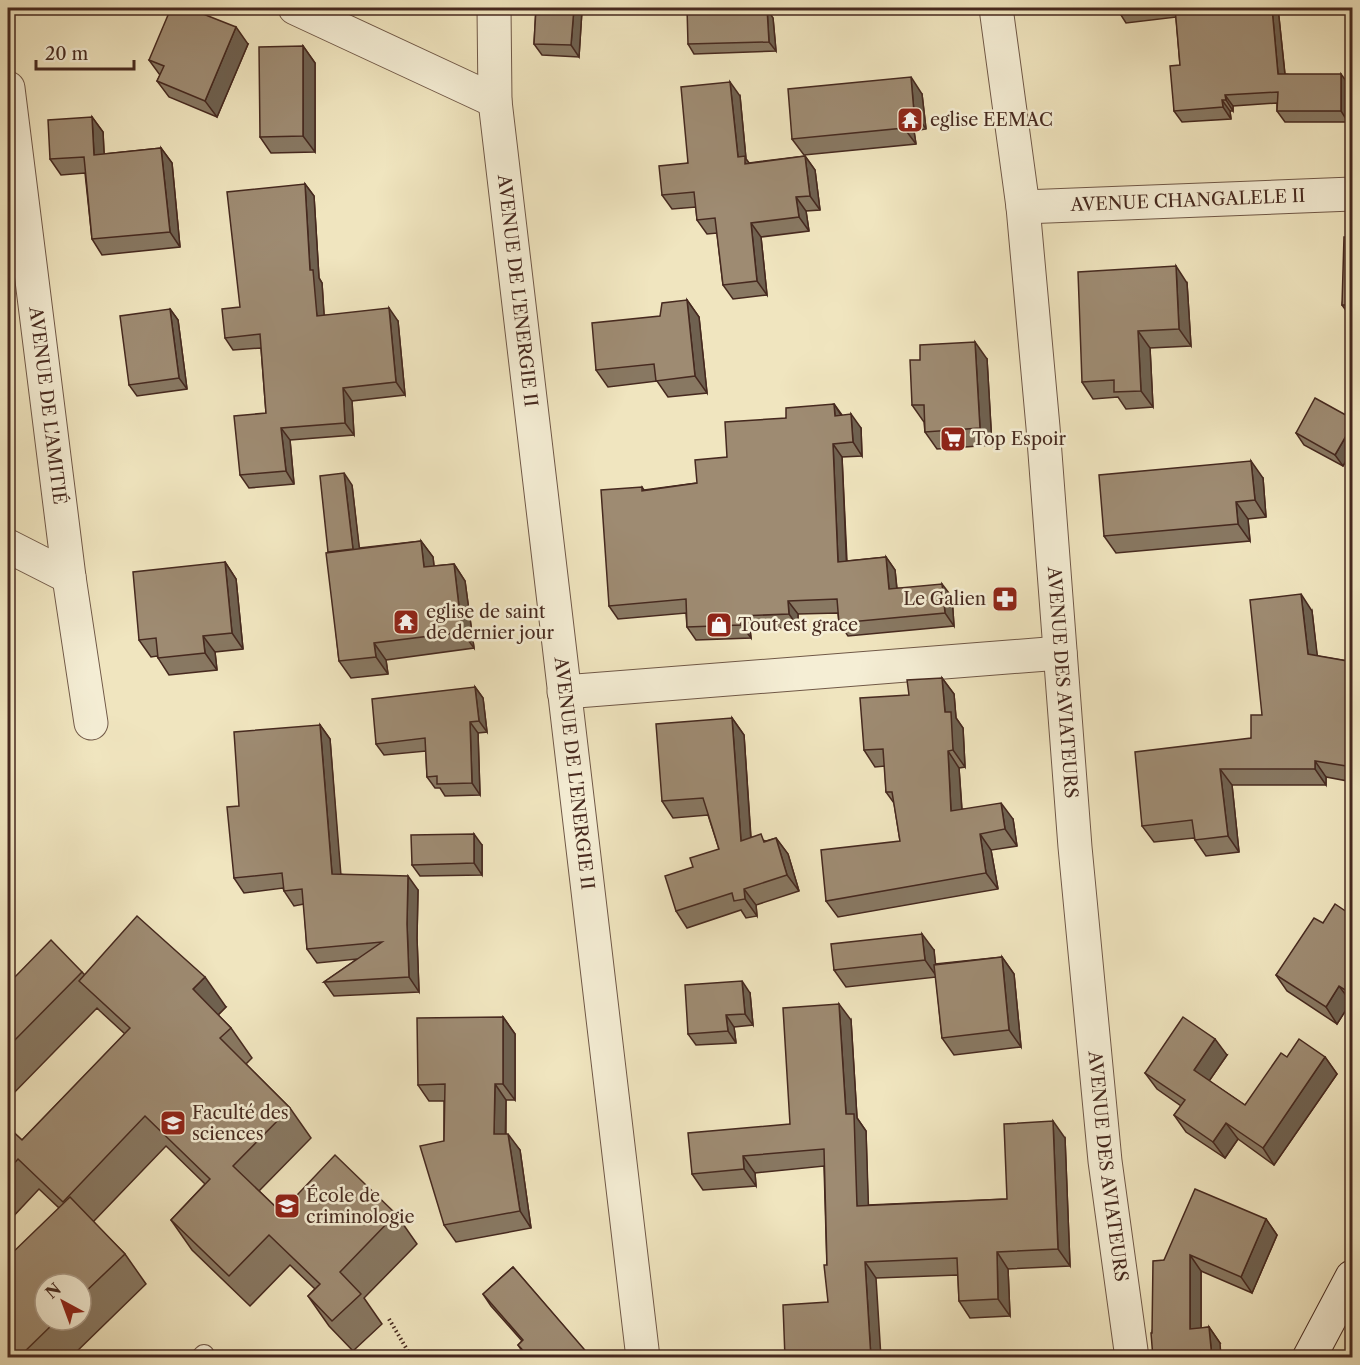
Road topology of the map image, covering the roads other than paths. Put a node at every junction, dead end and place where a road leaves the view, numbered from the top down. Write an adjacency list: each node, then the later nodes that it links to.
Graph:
1 (295, 8): 5 (street)
2 (494, 8): 5 (street, AVENUE DE L'ENERGIE II)
3 (996, 8): 7 (street, AVENUE DES AVIATEURS)
4 (8, 88): 9 (street, AVENUE DE L'AMITIÉ)
5 (495, 101): 11 (street, AVENUE DE L'ENERGIE II)
6 (1353, 194): 7 (street, AVENUE CHANGALELE II)
7 (1023, 207): 10 (street, AVENUE DES AVIATEURS)
8 (8, 546): 9 (street)
9 (69, 577): 12 (street, AVENUE DE L'AMITIÉ)
10 (1060, 653): 11 (street); 15 (street, AVENUE DES AVIATEURS)
11 (564, 692): 14 (street, AVENUE DE L'ENERGIE II)
12 (91, 723)
13 (1353, 1277): 16 (street)
14 (643, 1358)
15 (1132, 1358)
16 (1309, 1358)

